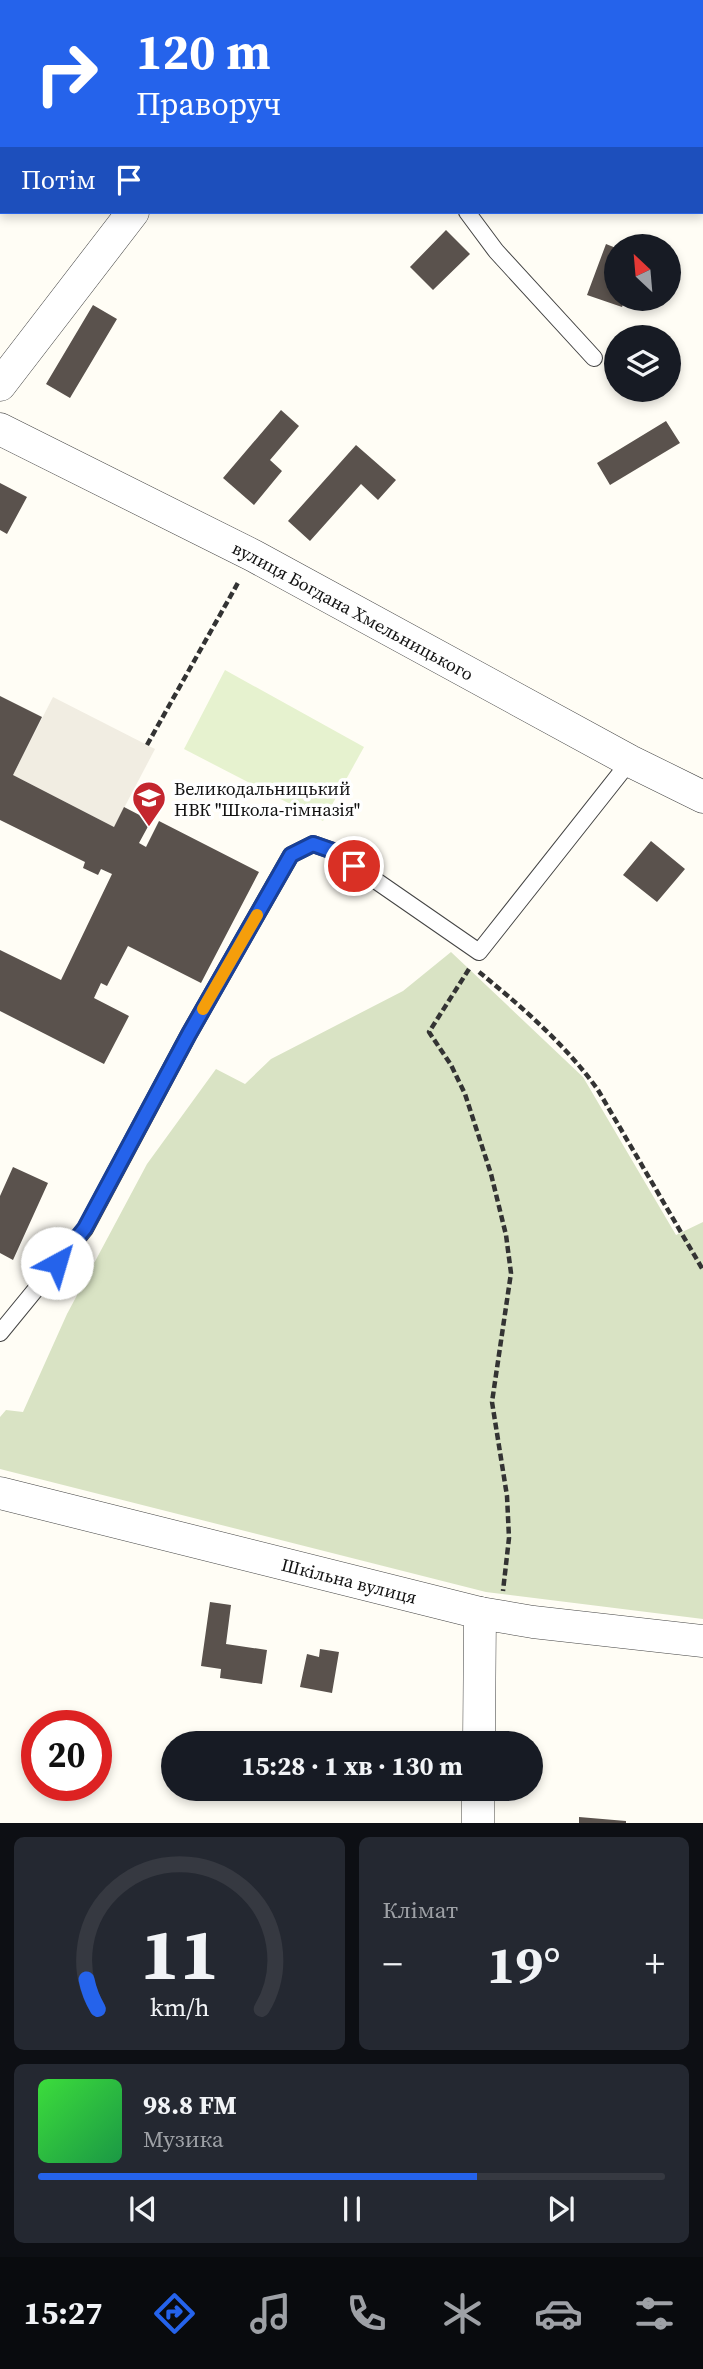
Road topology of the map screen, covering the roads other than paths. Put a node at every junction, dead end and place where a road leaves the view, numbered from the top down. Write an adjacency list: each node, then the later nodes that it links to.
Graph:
1 (131, 214): 4 (street)
2 (468, 214): 3 (lane)
3 (594, 358)
4 (0, 385)
5 (0, 429): 6 (street, вулиця Богдана Хмельницького)
6 (630, 761): 7 (street, вулиця Богдана Хмельницького); 8 (lane)
7 (703, 797)
8 (0, 1333)
9 (0, 1493): 10 (street, Шкільна вулиця)
10 (490, 1614): 11 (street, Шкільна вулиця); 12 (street)
11 (703, 1642)
12 (480, 1731)
13 (478, 1801): 14 (street)
14 (478, 1823)

